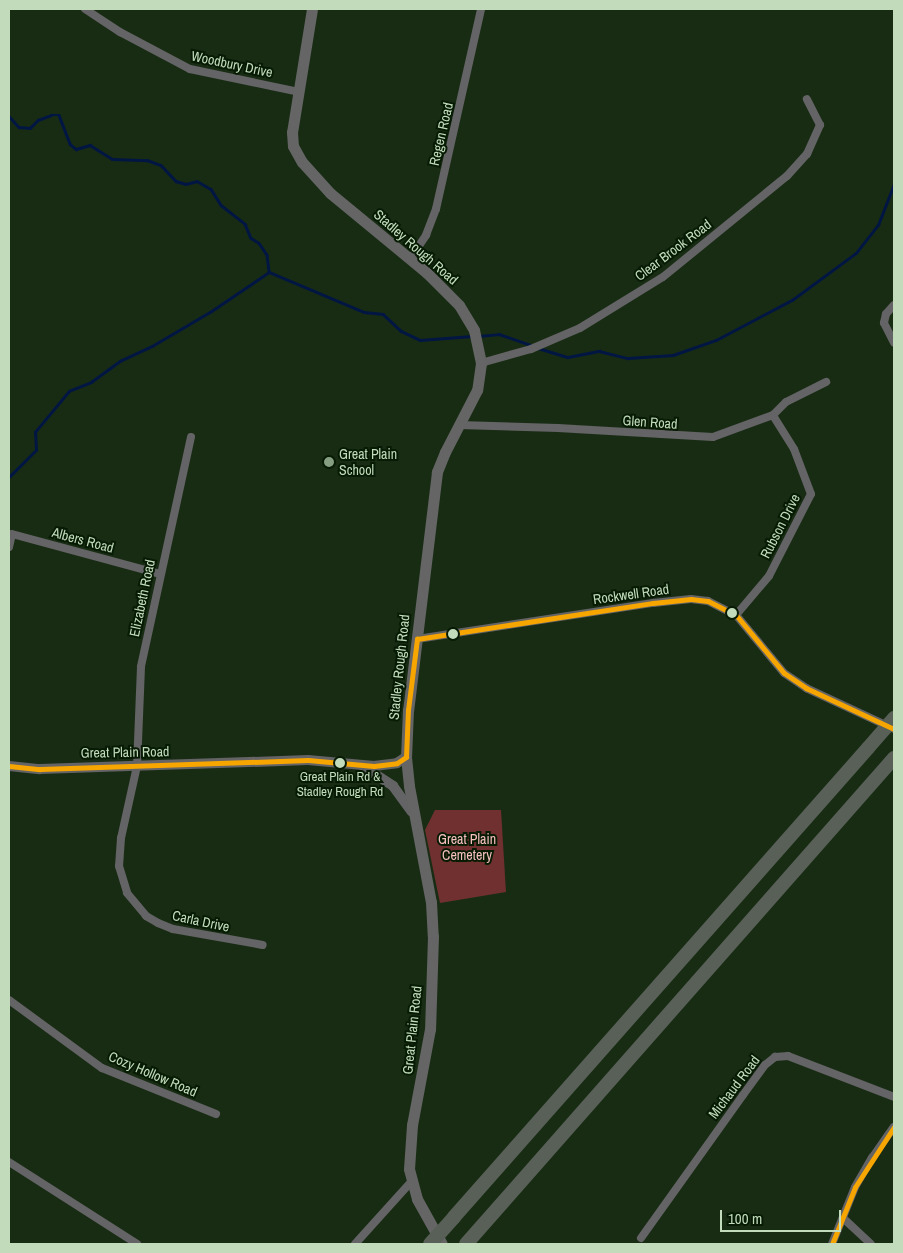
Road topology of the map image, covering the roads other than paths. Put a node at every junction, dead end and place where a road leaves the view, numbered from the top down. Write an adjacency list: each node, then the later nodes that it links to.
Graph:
1 (85, 9): 4 (street, Woodbury Drive)
2 (312, 9): 4 (main road, Stadley Rough Road)
3 (481, 9): 6 (street, Regen Road)
4 (299, 92): 6 (main road, Stadley Rough Road)
5 (807, 99): 9 (street, Clear Brook Road)
6 (410, 259): 9 (main road, Stadley Rough Road)
7 (894, 305): 8 (street)
8 (894, 343)
9 (481, 363): 12 (main road, Stadley Rough Road)
10 (826, 382): 11 (street, Glen Road)
11 (773, 415): 12 (street, Glen Road); 16 (street, Rubson Drive)
12 (459, 426): 17 (main road, Stadley Rough Road)
13 (191, 437): 15 (street, Elizabeth Road)
14 (9, 547): 15 (street, Albers Road)
15 (160, 574): 24 (street, Elizabeth Road)
16 (736, 615): 17 (street, Rockwell Road); 19 (street, Rockwell Road)
17 (417, 639): 20 (main road, Stadley Rough Road)
18 (894, 718): 38 (highway, bridge)
19 (894, 729)
20 (406, 757): 22 (street, Great Plain Road); 25 (main road, Great Plain Road)
21 (893, 760): 35 (highway)
22 (361, 765): 24 (street, Great Plain Road); 25 (street, Great Plain Road)
23 (9, 766): 24 (street, Great Plain Road)
24 (137, 766): 26 (street, Carla Drive)
25 (412, 812): 32 (main road, Great Plain Road)
26 (263, 945)
27 (9, 1000): 29 (street, Cozy Hollow Road)
28 (894, 1097): 34 (street, Michaud Road)
29 (216, 1114)
30 (894, 1127): 33 (street)
31 (9, 1162): 36 (street)
32 (411, 1182): 37 (street); 39 (main road, Great Plain Road)
33 (843, 1218): 40 (street); 41 (street)
34 (641, 1238)
35 (467, 1243)
36 (137, 1244)
37 (356, 1244)
38 (430, 1244)
39 (442, 1244)
40 (832, 1244)
41 (871, 1244)

